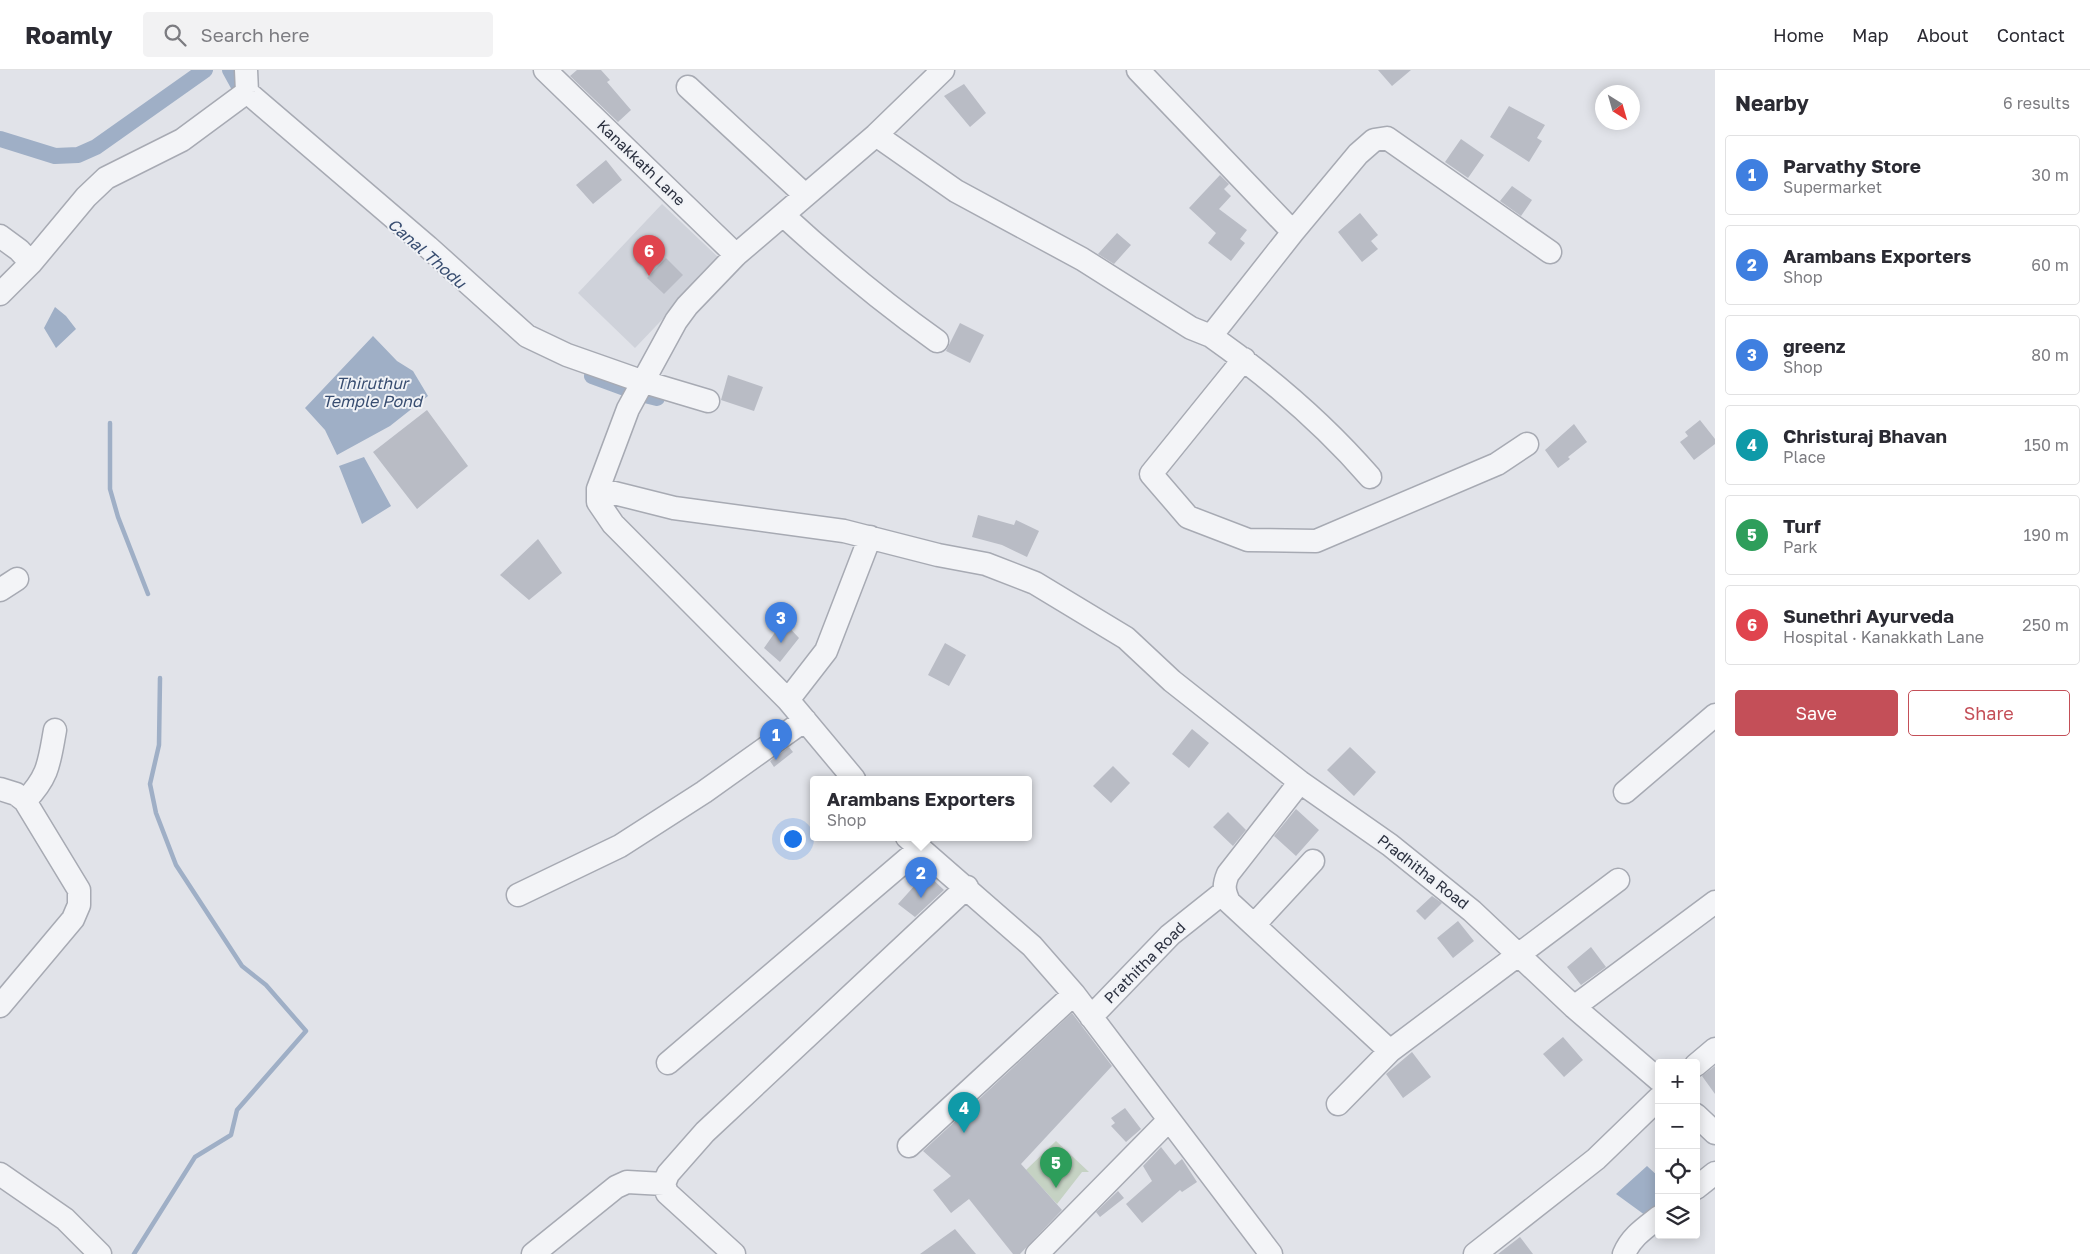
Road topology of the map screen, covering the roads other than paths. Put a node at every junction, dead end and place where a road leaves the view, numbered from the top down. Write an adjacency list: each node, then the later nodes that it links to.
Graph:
1 (246, 70): 6 (street)
2 (546, 70): 13 (street, Kanakkath Lane)
3 (943, 70): 7 (street)
4 (1138, 70): 10 (street)
5 (688, 87): 8 (street)
6 (247, 92): 14 (street); 19 (street)
7 (876, 135): 8 (street); 16 (street)
8 (805, 196): 9 (street)
9 (783, 215): 13 (street); 17 (street)
10 (1293, 232): 12 (street); 16 (street)
11 (0, 236): 14 (street)
12 (1550, 252)
13 (736, 255): 19 (street)
14 (31, 263): 15 (street)
15 (0, 294)
16 (1211, 336): 18 (street)
17 (937, 340)
18 (1244, 359): 21 (street); 22 (street)
19 (642, 381): 20 (street); 23 (street)
20 (708, 401)
21 (1527, 444)
22 (1370, 477)
23 (598, 489): 24 (street, Pradhitha Road); 25 (street)
24 (870, 537): 25 (street); 30 (street, Pradhitha Road)
25 (788, 700): 27 (street)
26 (1715, 715): 32 (street)
27 (805, 720): 29 (street); 39 (street)
28 (55, 730): 33 (street)
29 (852, 776)
30 (1300, 782): 38 (street); 42 (street, Pradhitha Road)
31 (0, 789): 33 (street)
32 (1625, 792)
33 (25, 801): 44 (street)
34 (913, 843): 37 (street); 50 (street)
35 (1313, 861): 41 (street)
36 (1618, 880): 42 (street)
37 (967, 887): 43 (street); 60 (street)
38 (1224, 892): 41 (street); 46 (street, Prathitha Road)
39 (518, 895)
40 (1715, 902): 45 (street)
41 (1254, 925): 48 (street)
42 (1520, 956): 45 (street, Pradhitha Road); 48 (street)
43 (1074, 994): 46 (street); 57 (street)
44 (0, 1006)
45 (1574, 1007): 51 (street, Pradhitha Road)
46 (1091, 1017): 55 (street)
47 (1715, 1049): 49 (street)
48 (1390, 1051): 53 (street)
49 (1700, 1062)
50 (668, 1063)
51 (1655, 1077)
52 (1655, 1102): 68 (street)
53 (1338, 1104)
54 (1700, 1119): 56 (street)
55 (1168, 1121): 66 (street); 67 (street)
56 (1715, 1133)
57 (909, 1146)
58 (1715, 1173): 61 (street)
59 (0, 1174): 63 (street)
60 (664, 1184): 64 (street); 65 (street)
61 (1700, 1185)
62 (1655, 1220): 69 (street)
63 (100, 1254)
64 (532, 1254)
65 (734, 1254)
66 (1037, 1254)
67 (1270, 1254)
68 (1475, 1254)
69 (1624, 1254)

